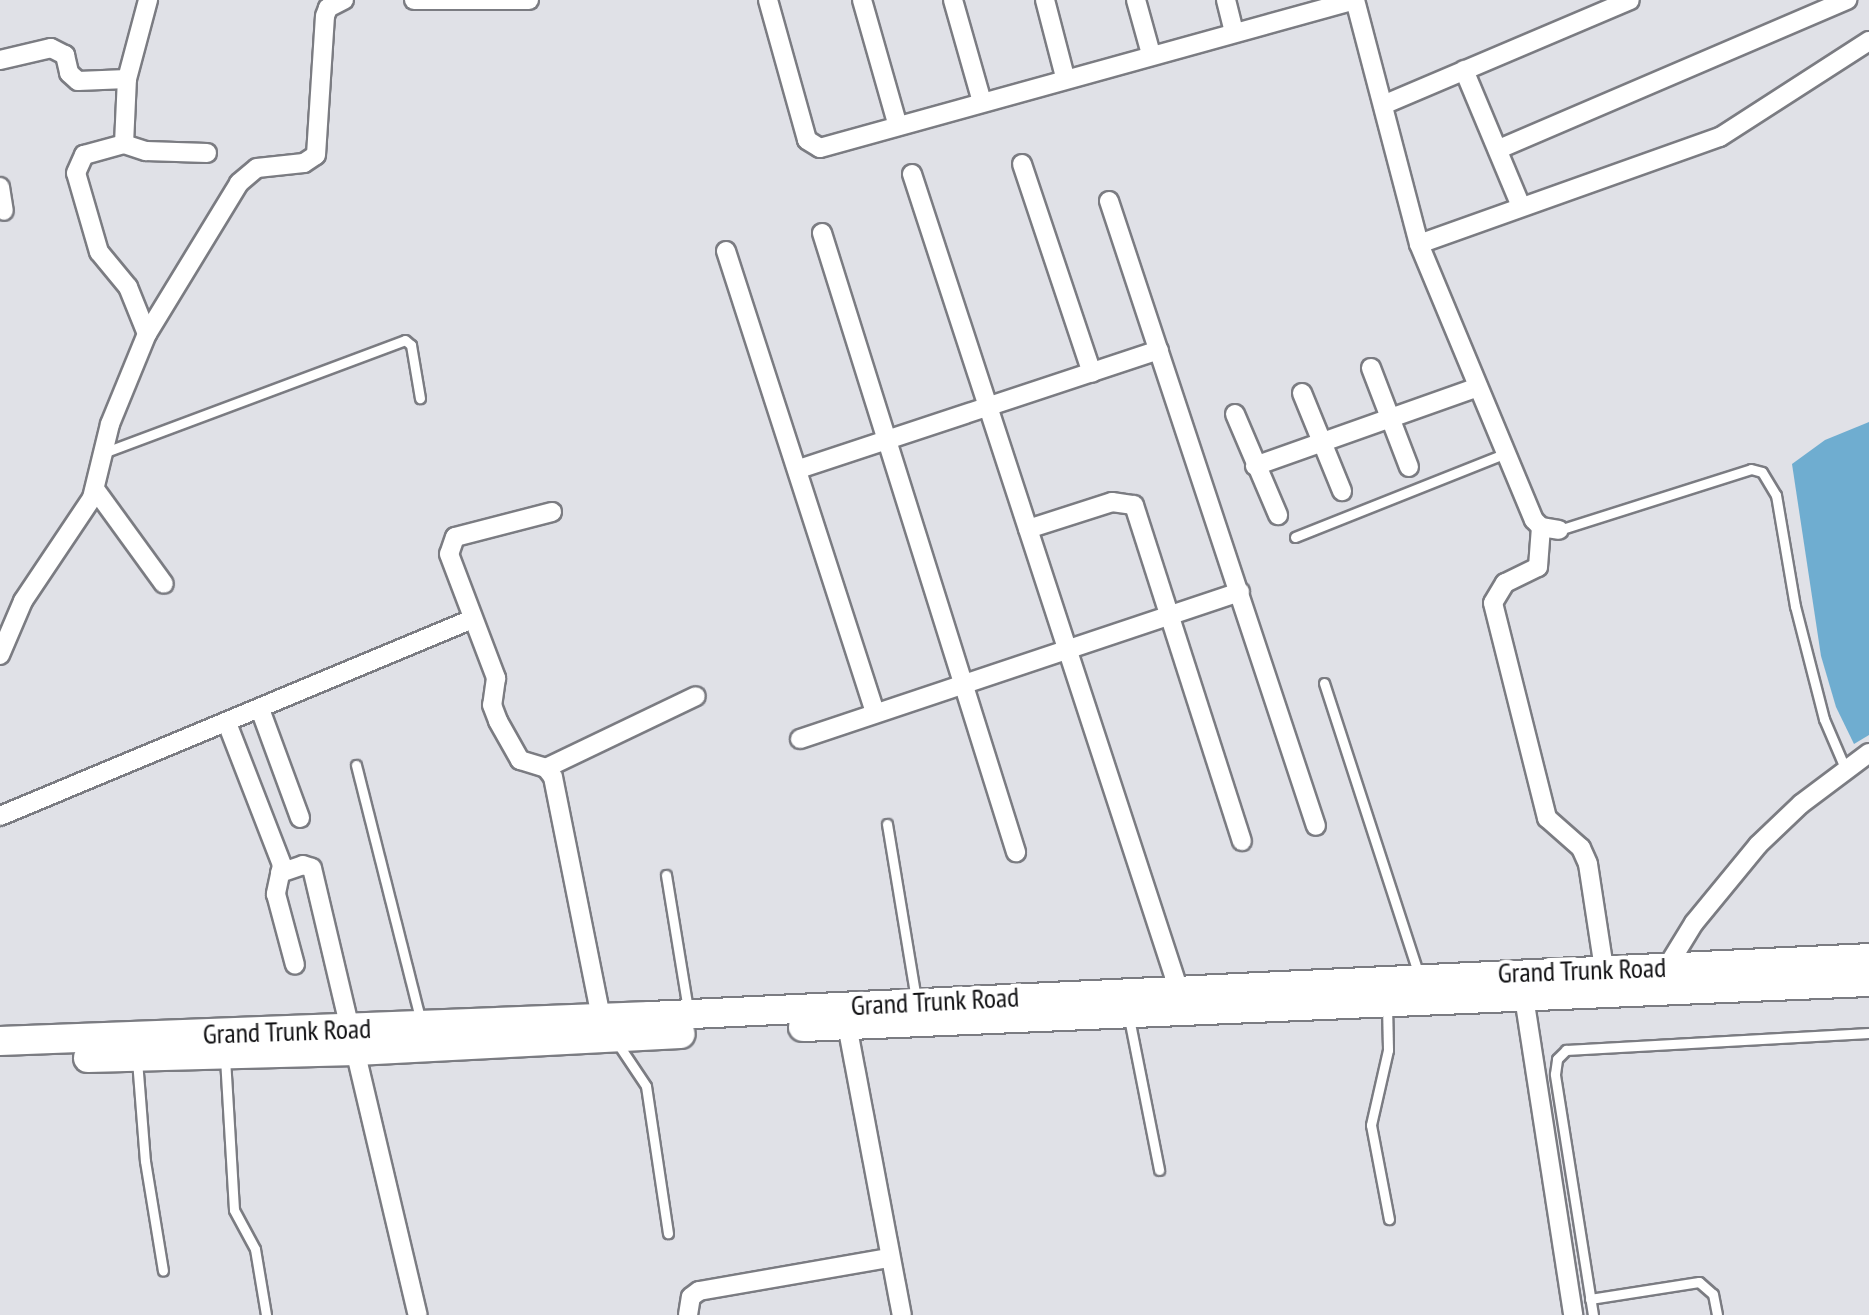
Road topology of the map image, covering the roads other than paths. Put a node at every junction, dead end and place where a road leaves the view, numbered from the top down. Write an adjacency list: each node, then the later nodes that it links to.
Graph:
1 (148, 0): 20 (street)
2 (344, 0): 36 (street)
3 (414, 0): 4 (street)
4 (529, 0)
5 (768, 0): 23 (street)
6 (862, 0): 23 (street)
7 (953, 0): 21 (street)
8 (1045, 0): 19 (street)
9 (1136, 0): 16 (street)
10 (1226, 0): 14 (street)
11 (1355, 0): 14 (street); 22 (street)
12 (1630, 0): 18 (street)
13 (1847, 0): 25 (street)
14 (1234, 32): 16 (street)
15 (1869, 41): 31 (street)
16 (1151, 54): 19 (street)
17 (0, 60): 20 (street)
18 (1464, 70): 22 (street); 25 (street)
19 (1065, 77): 21 (street)
20 (127, 79): 24 (street)
21 (982, 102): 23 (street)
22 (1383, 105): 34 (street)
23 (898, 126)
24 (124, 144): 26 (street); 36 (street)
25 (1499, 149): 31 (street)
26 (207, 153)
27 (1022, 164): 39 (street)
28 (912, 174): 43 (street)
29 (0, 187): 32 (street)
30 (1109, 201): 37 (street)
31 (1521, 206): 34 (street)
32 (4, 211)
33 (822, 233): 46 (street)
34 (1419, 244): 40 (street)
35 (726, 251): 52 (street)
36 (147, 334): 48 (street)
37 (1159, 350): 39 (street); 61 (street)
38 (1371, 368): 45 (street)
39 (1092, 373): 43 (street)
40 (1475, 388): 45 (street); 49 (street)
41 (1302, 393): 47 (street)
42 (420, 398): 48 (lane)
43 (989, 407): 46 (street); 58 (street)
44 (1235, 414): 50 (street)
45 (1392, 419): 47 (street); 51 (street)
46 (887, 438): 52 (street); 68 (street)
47 (1324, 443): 50 (street); 54 (street)
48 (103, 453): 53 (street)
49 (1506, 453): 57 (street); 59 (lane)
50 (1255, 466): 56 (street)
51 (1409, 467)
52 (799, 469): 71 (street)
53 (95, 489): 60 (street); 62 (street)
54 (1342, 491)
55 (552, 512): 64 (street)
56 (1278, 515)
57 (1550, 528): 77 (lane); 89 (street)
58 (1028, 529): 63 (street); 65 (street)
59 (1295, 537)
60 (164, 584)
61 (1240, 592): 63 (street); 81 (street)
62 (7, 614): 66 (street)
63 (1169, 615): 65 (street); 82 (street)
64 (470, 620): 70 (street); 76 (street)
65 (1066, 648): 68 (street); 93 (street)
66 (0, 655)
67 (1324, 683): 90 (lane)
68 (961, 684): 71 (street); 83 (street)
69 (696, 696): 76 (street)
70 (260, 709): 72 (street); 79 (street)
71 (875, 713): 73 (street)
72 (227, 723): 78 (street); 84 (street)
73 (800, 739)
74 (1869, 753): 77 (street)
75 (356, 765): 99 (lane)
76 (546, 768): 101 (street)
77 (1845, 768): 88 (street)
78 (0, 816)
79 (300, 818)
80 (887, 824): 95 (lane)
81 (1316, 826)
82 (1242, 841)
83 (1016, 852)
84 (280, 873): 87 (street); 103 (street)
85 (666, 875): 97 (lane)
86 (1869, 958): 91 (highway, Grand Trunk Road)
87 (295, 965)
88 (1667, 967): 89 (highway, Grand Trunk Road); 91 (highway, Grand Trunk Road)
89 (1604, 968): 90 (highway, Grand Trunk Road)
90 (1419, 976): 93 (highway, Grand Trunk Road)
91 (1699, 977): 92 (highway, Grand Trunk Road); 94 (highway, Grand Trunk Road)
92 (1869, 982)
93 (1178, 988): 95 (highway, Grand Trunk Road)
94 (1524, 997): 96 (highway, Grand Trunk Road); 118 (street)
95 (916, 1002): 97 (highway, Grand Trunk Road)
96 (1387, 1002): 98 (highway, Grand Trunk Road); 109 (lane)
97 (689, 1014): 101 (highway, Grand Trunk Road)
98 (1129, 1015): 100 (highway, Grand Trunk Road); 108 (lane)
99 (422, 1025): 101 (highway, Grand Trunk Road); 103 (highway, Grand Trunk Road)
100 (847, 1025): 101 (highway, Grand Trunk Road); 111 (street)
101 (608, 1028): 103 (highway, Grand Trunk Road); 110 (lane)
102 (1869, 1033): 113 (lane)
103 (353, 1040): 104 (highway, Grand Trunk Road); 105 (highway, Grand Trunk Road); 115 (street)
104 (0, 1041)
105 (225, 1054): 106 (highway, Grand Trunk Road); 114 (lane)
106 (137, 1056): 107 (highway, Grand Trunk Road); 112 (lane)
107 (0, 1060)
108 (1159, 1170)
109 (1389, 1219)
110 (668, 1233)
111 (889, 1258): 116 (street); 117 (street)
112 (163, 1271)
113 (1590, 1299): 119 (lane); 120 (lane)
114 (266, 1315)
115 (418, 1315)
116 (688, 1315)
117 (902, 1315)
118 (1573, 1315)
119 (1593, 1315)
120 (1717, 1315)

